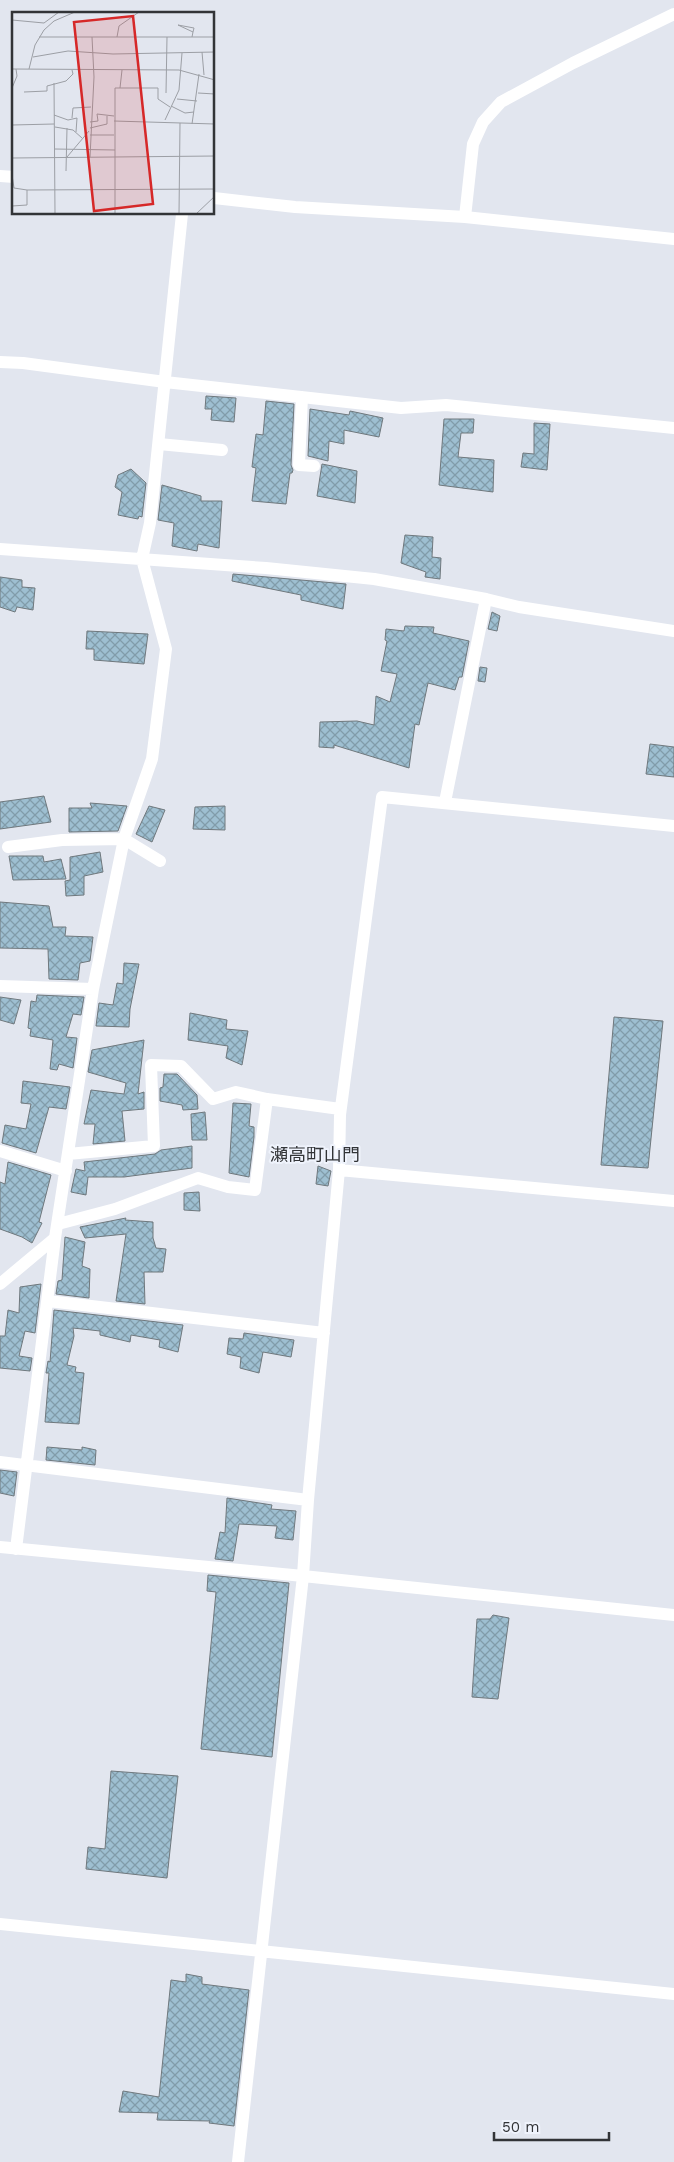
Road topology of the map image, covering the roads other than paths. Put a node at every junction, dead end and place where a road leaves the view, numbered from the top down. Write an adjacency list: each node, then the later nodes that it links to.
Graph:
1 (674, 14): 4 (street)
2 (215, 198): 4 (street)
3 (182, 215): 7 (street)
4 (466, 217): 5 (street)
5 (674, 238)
6 (0, 362): 7 (street)
7 (165, 382): 8 (street); 10 (street)
8 (302, 397): 9 (street); 12 (street)
9 (674, 428)
10 (158, 444): 11 (street); 14 (street)
11 (222, 450)
12 (314, 466)
13 (0, 549): 14 (street)
14 (142, 559): 15 (street); 19 (street)
15 (486, 599): 16 (street); 17 (street)
16 (674, 631)
17 (445, 802): 18 (street); 25 (street)
18 (674, 826)
19 (124, 839): 20 (street); 21 (street); 23 (street)
20 (8, 847)
21 (160, 861)
22 (0, 986): 23 (street)
23 (93, 989): 27 (street)
24 (267, 1099): 25 (street); 27 (street); 31 (street)
25 (340, 1109): 29 (street)
26 (0, 1151): 28 (street)
27 (68, 1154): 28 (street)
28 (66, 1170): 31 (street)
29 (339, 1170): 30 (street); 35 (street)
30 (674, 1201)
31 (58, 1224): 32 (street)
32 (56, 1238): 33 (street); 34 (street)
33 (0, 1284)
34 (48, 1301): 35 (street); 37 (street)
35 (324, 1333): 38 (street)
36 (0, 1462): 37 (street)
37 (27, 1465): 38 (street); 40 (street)
38 (308, 1500): 41 (street)
39 (0, 1547): 40 (street)
40 (16, 1549): 41 (street)
41 (303, 1576): 42 (street); 44 (street)
42 (674, 1616)
43 (0, 1924): 44 (street)
44 (262, 1952): 45 (street); 46 (street)
45 (674, 1994)
46 (238, 2162)

